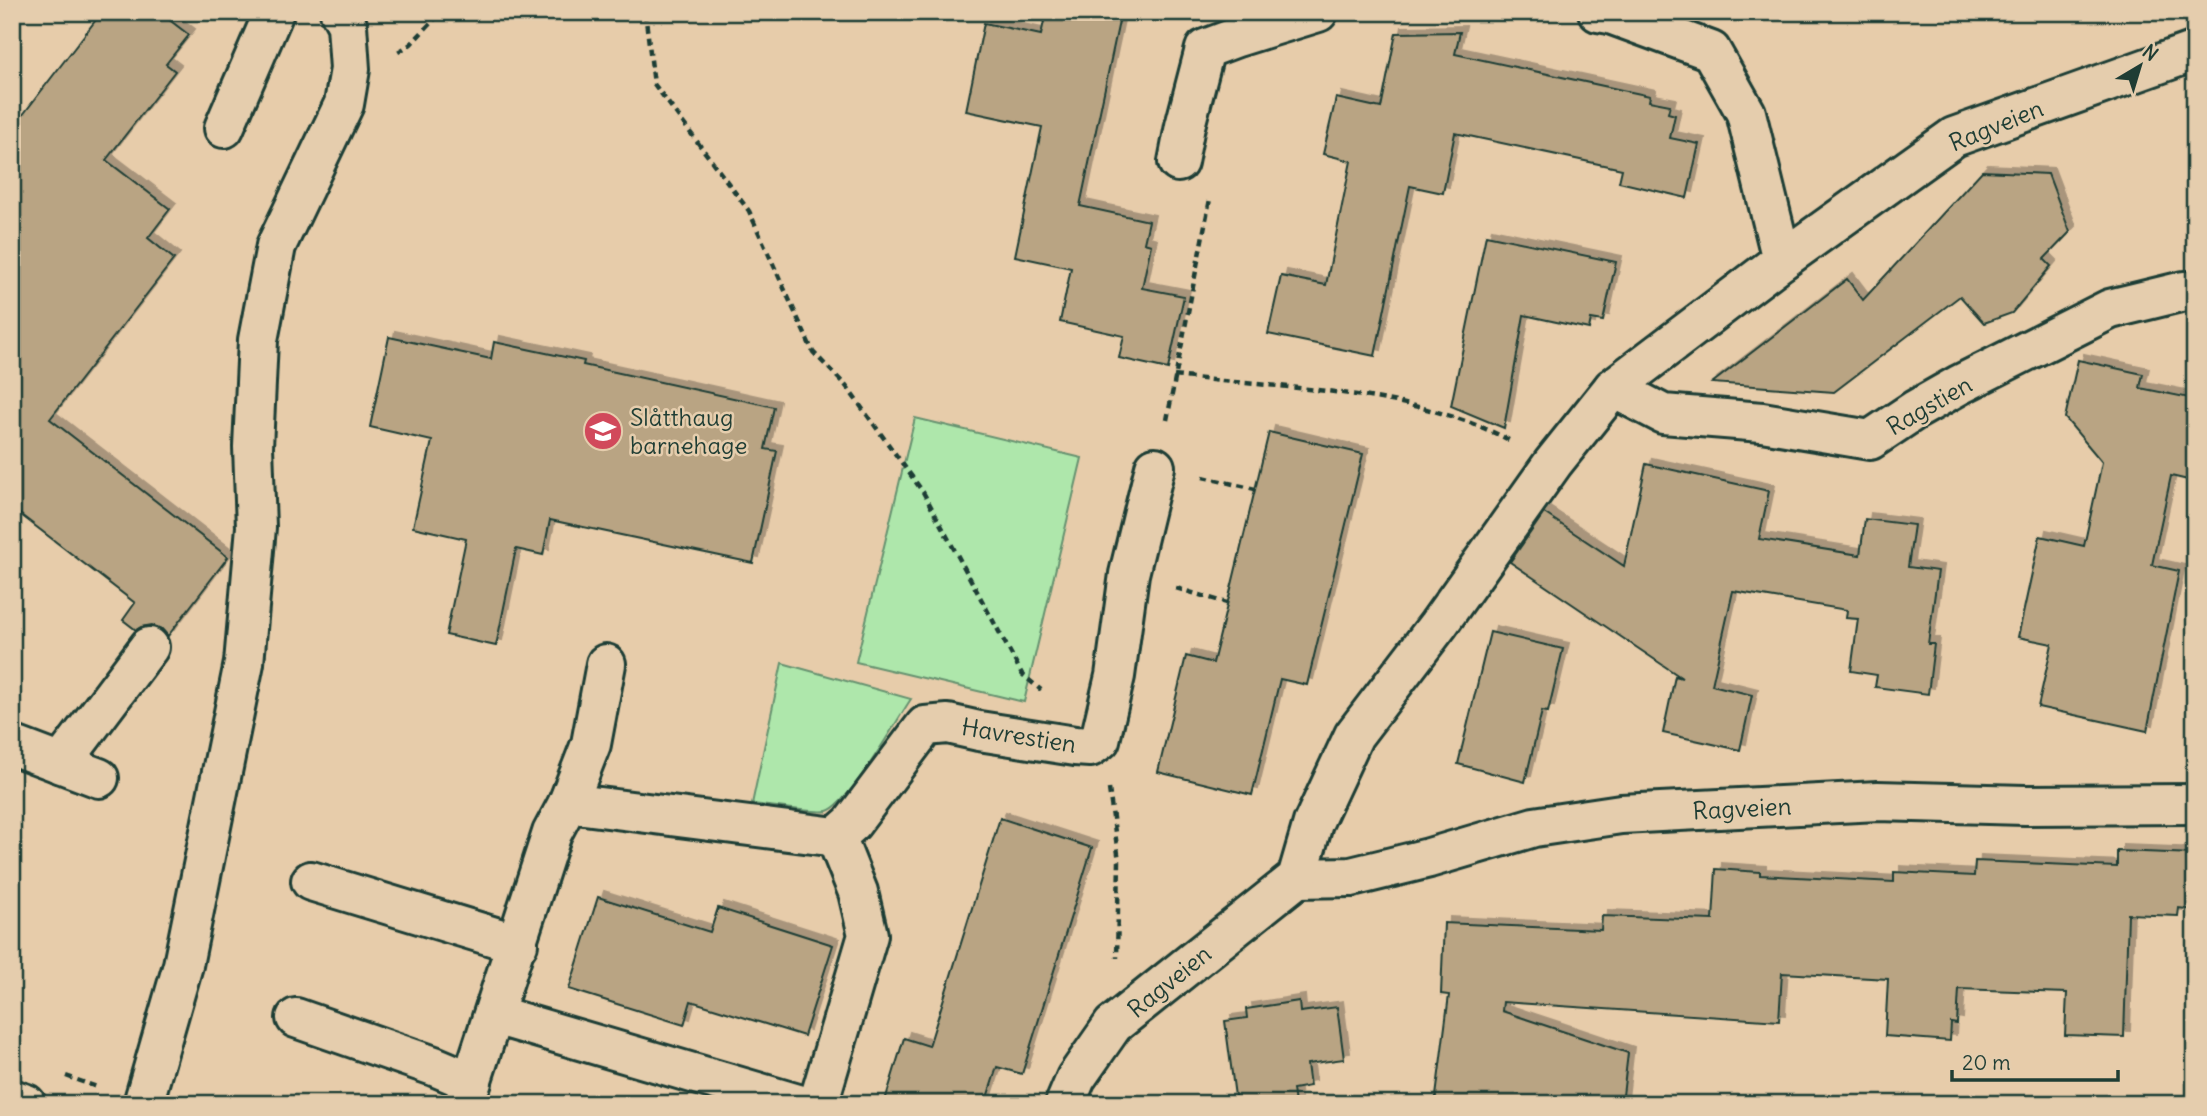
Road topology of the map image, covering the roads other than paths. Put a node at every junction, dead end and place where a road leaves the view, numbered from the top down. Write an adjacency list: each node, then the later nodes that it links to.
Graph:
1 (274, 12): 6 (street)
2 (340, 12): 26 (street)
3 (1318, 12): 7 (street)
4 (1598, 12): 8 (street)
5 (2195, 51): 8 (street, Ragveien)
6 (223, 128)
7 (1178, 162)
8 (1782, 260): 10 (street, Ragveien)
9 (2195, 292): 10 (street, Ragstien)
10 (1613, 388): 20 (street, Ragveien)
11 (1155, 467): 19 (street, Havrestien)
12 (149, 647): 15 (street)
13 (606, 664): 17 (street)
14 (12, 746): 15 (street)
15 (61, 764): 16 (street)
16 (99, 778)
17 (568, 803): 19 (street); 22 (street)
18 (2195, 804): 20 (street, Ragveien)
19 (835, 837): 28 (street)
20 (1297, 878): 29 (street, Ragveien)
21 (311, 881): 22 (street)
22 (518, 944): 23 (street)
23 (495, 1015): 25 (street); 27 (street)
24 (296, 1018): 25 (street)
25 (468, 1093)
26 (143, 1104)
27 (798, 1104)
28 (818, 1104)
29 (1065, 1104)

